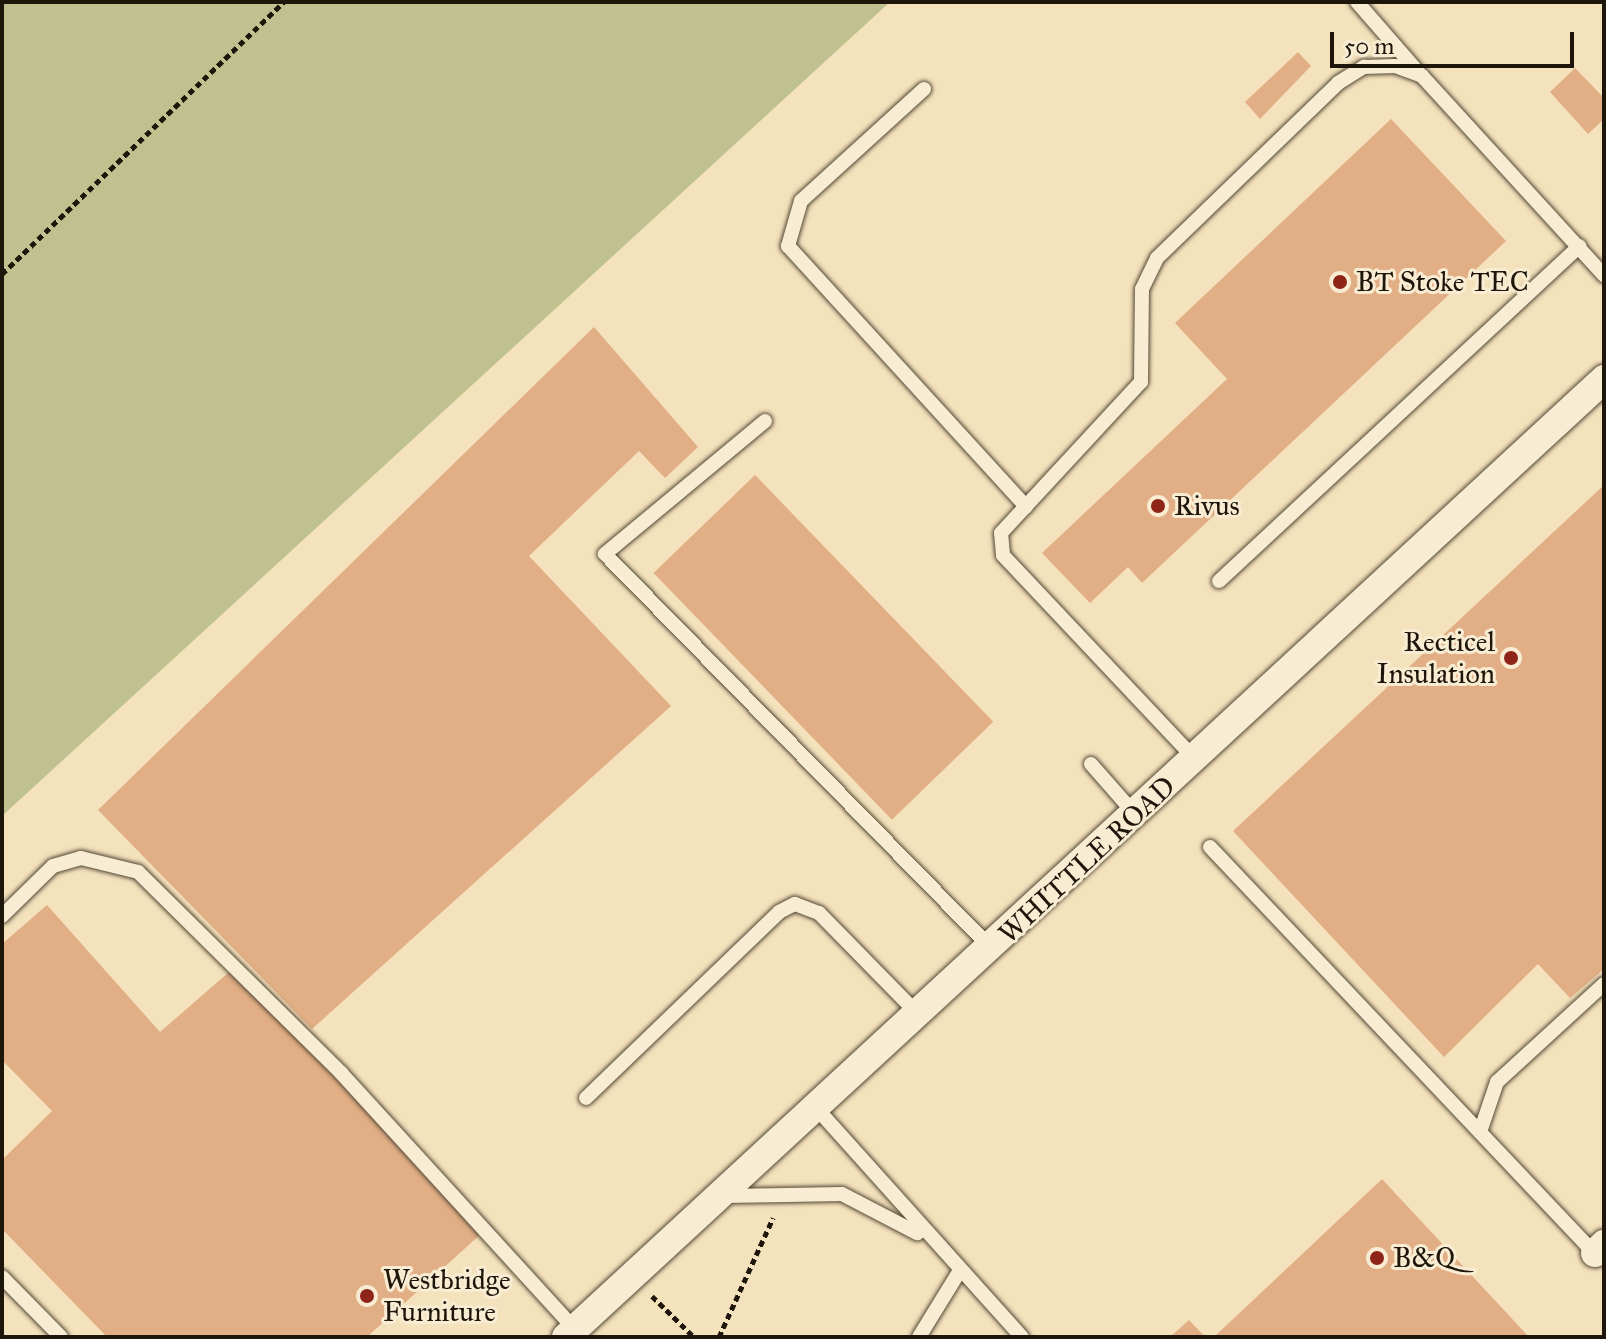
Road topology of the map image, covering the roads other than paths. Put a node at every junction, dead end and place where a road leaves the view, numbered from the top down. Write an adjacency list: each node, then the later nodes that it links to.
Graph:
1 (1357, 2): 2 (lane)
2 (1422, 76): 4 (lane); 8 (lane)
3 (924, 89): 8 (lane)
4 (1579, 246): 5 (lane); 9 (lane)
5 (1604, 275)
6 (1604, 379): 10 (street, WHITTLE ROAD)
7 (765, 421): 15 (lane)
8 (1026, 507): 10 (lane)
9 (1219, 581)
10 (1195, 759): 12 (street, WHITTLE ROAD)
11 (1091, 764): 12 (lane)
12 (1135, 814): 15 (street, WHITTLE ROAD)
13 (1210, 847): 20 (lane)
14 (2, 916): 26 (lane)
15 (991, 948): 17 (street, WHITTLE ROAD)
16 (1604, 984): 20 (lane)
17 (920, 1016): 18 (lane); 19 (street, WHITTLE ROAD)
18 (586, 1098)
19 (819, 1111): 21 (street, WHITTLE ROAD); 22 (lane)
20 (1480, 1132): 23 (lane)
21 (724, 1196): 22 (lane); 26 (street, WHITTLE ROAD)
22 (928, 1239): 24 (lane)
23 (1601, 1253)
24 (959, 1272): 28 (lane); 29 (lane)
25 (2, 1277): 27 (lane)
26 (571, 1333)
27 (61, 1337)
28 (919, 1337)
29 (1022, 1337)

